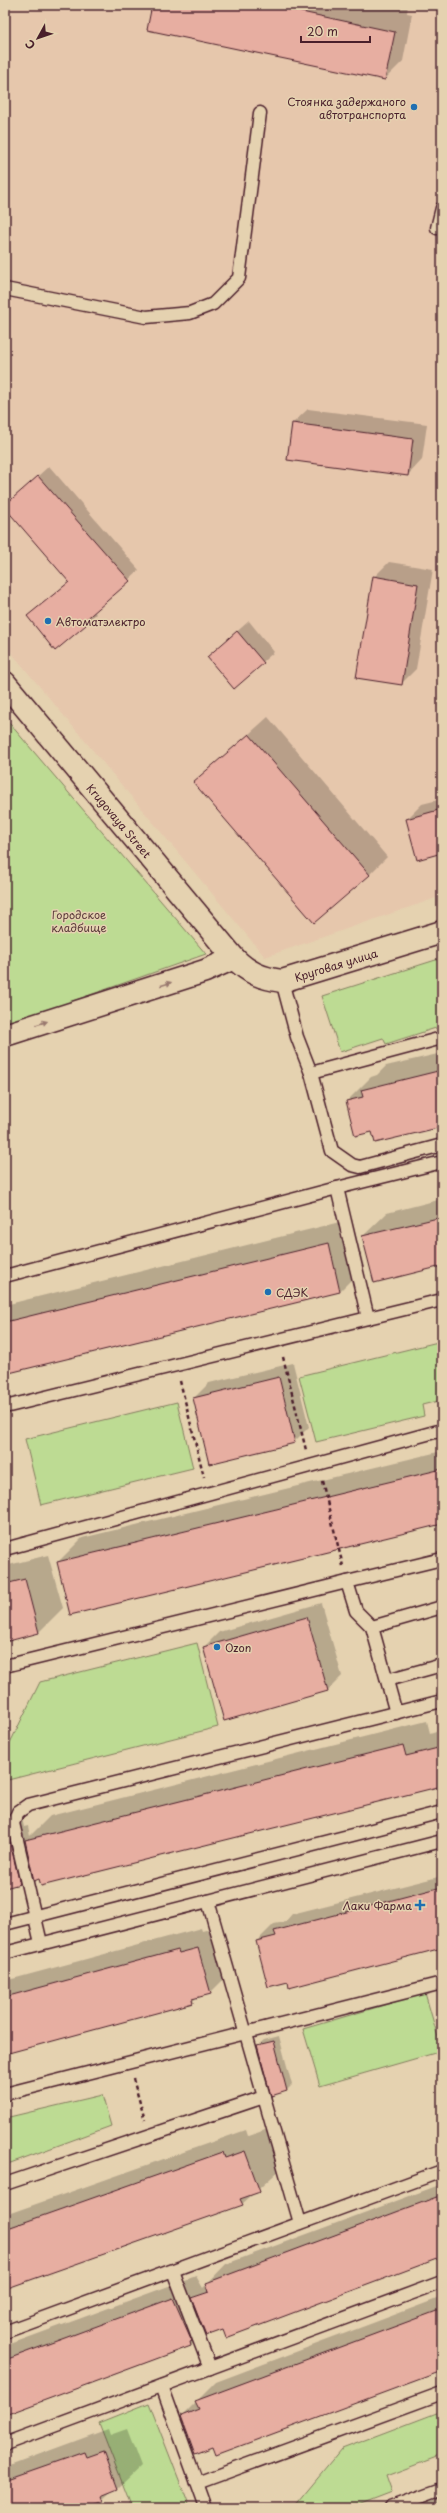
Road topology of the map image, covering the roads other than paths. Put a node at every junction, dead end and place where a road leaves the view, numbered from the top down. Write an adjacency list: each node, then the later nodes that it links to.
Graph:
1 (260, 113): 4 (lane)
2 (442, 208): 3 (lane)
3 (438, 228)
4 (5, 289)
5 (5, 683): 7 (street, Krugovaya Street)
6 (442, 932): 8 (street, Круговая улица)
7 (234, 958): 8 (street, Круговая улица); 9 (street, one-way to 7)
8 (282, 981): 11 (lane)
9 (5, 1035)
10 (442, 1038): 11 (lane)
11 (311, 1073): 12 (lane)
12 (442, 1145)
13 (442, 1162): 14 (lane)
14 (337, 1188): 15 (lane); 17 (lane)
15 (5, 1276)
16 (442, 1300): 17 (lane)
17 (368, 1318): 18 (lane)
18 (5, 1407)
19 (442, 1430): 20 (lane)
20 (5, 1548)
21 (442, 1559): 22 (lane)
22 (347, 1582): 24 (lane); 26 (lane)
23 (442, 1607): 24 (lane)
24 (372, 1626): 27 (lane)
25 (442, 1665): 27 (lane)
26 (5, 1666)
27 (387, 1680): 29 (lane)
28 (442, 1701): 29 (lane)
29 (396, 1713): 33 (lane)
30 (442, 1812): 33 (lane)
31 (442, 1841): 32 (lane)
32 (208, 1900): 35 (lane); 38 (lane)
33 (35, 1917): 34 (lane); 35 (lane)
34 (5, 1924)
35 (41, 1943): 36 (lane)
36 (5, 1953)
37 (442, 1983): 38 (lane)
38 (246, 2032): 39 (lane); 40 (lane)
39 (5, 2094)
40 (264, 2097): 42 (lane); 43 (lane)
41 (442, 2171): 43 (lane)
42 (5, 2184)
43 (300, 2223): 44 (lane)
44 (173, 2271): 46 (lane); 47 (lane)
45 (442, 2282): 47 (lane)
46 (5, 2332)
47 (210, 2368): 48 (lane)
48 (162, 2386): 50 (lane); 51 (lane)
49 (442, 2393): 51 (lane)
50 (5, 2444)
51 (197, 2483): 53 (lane)
52 (442, 2489): 54 (lane)
53 (206, 2508)
54 (390, 2508)

